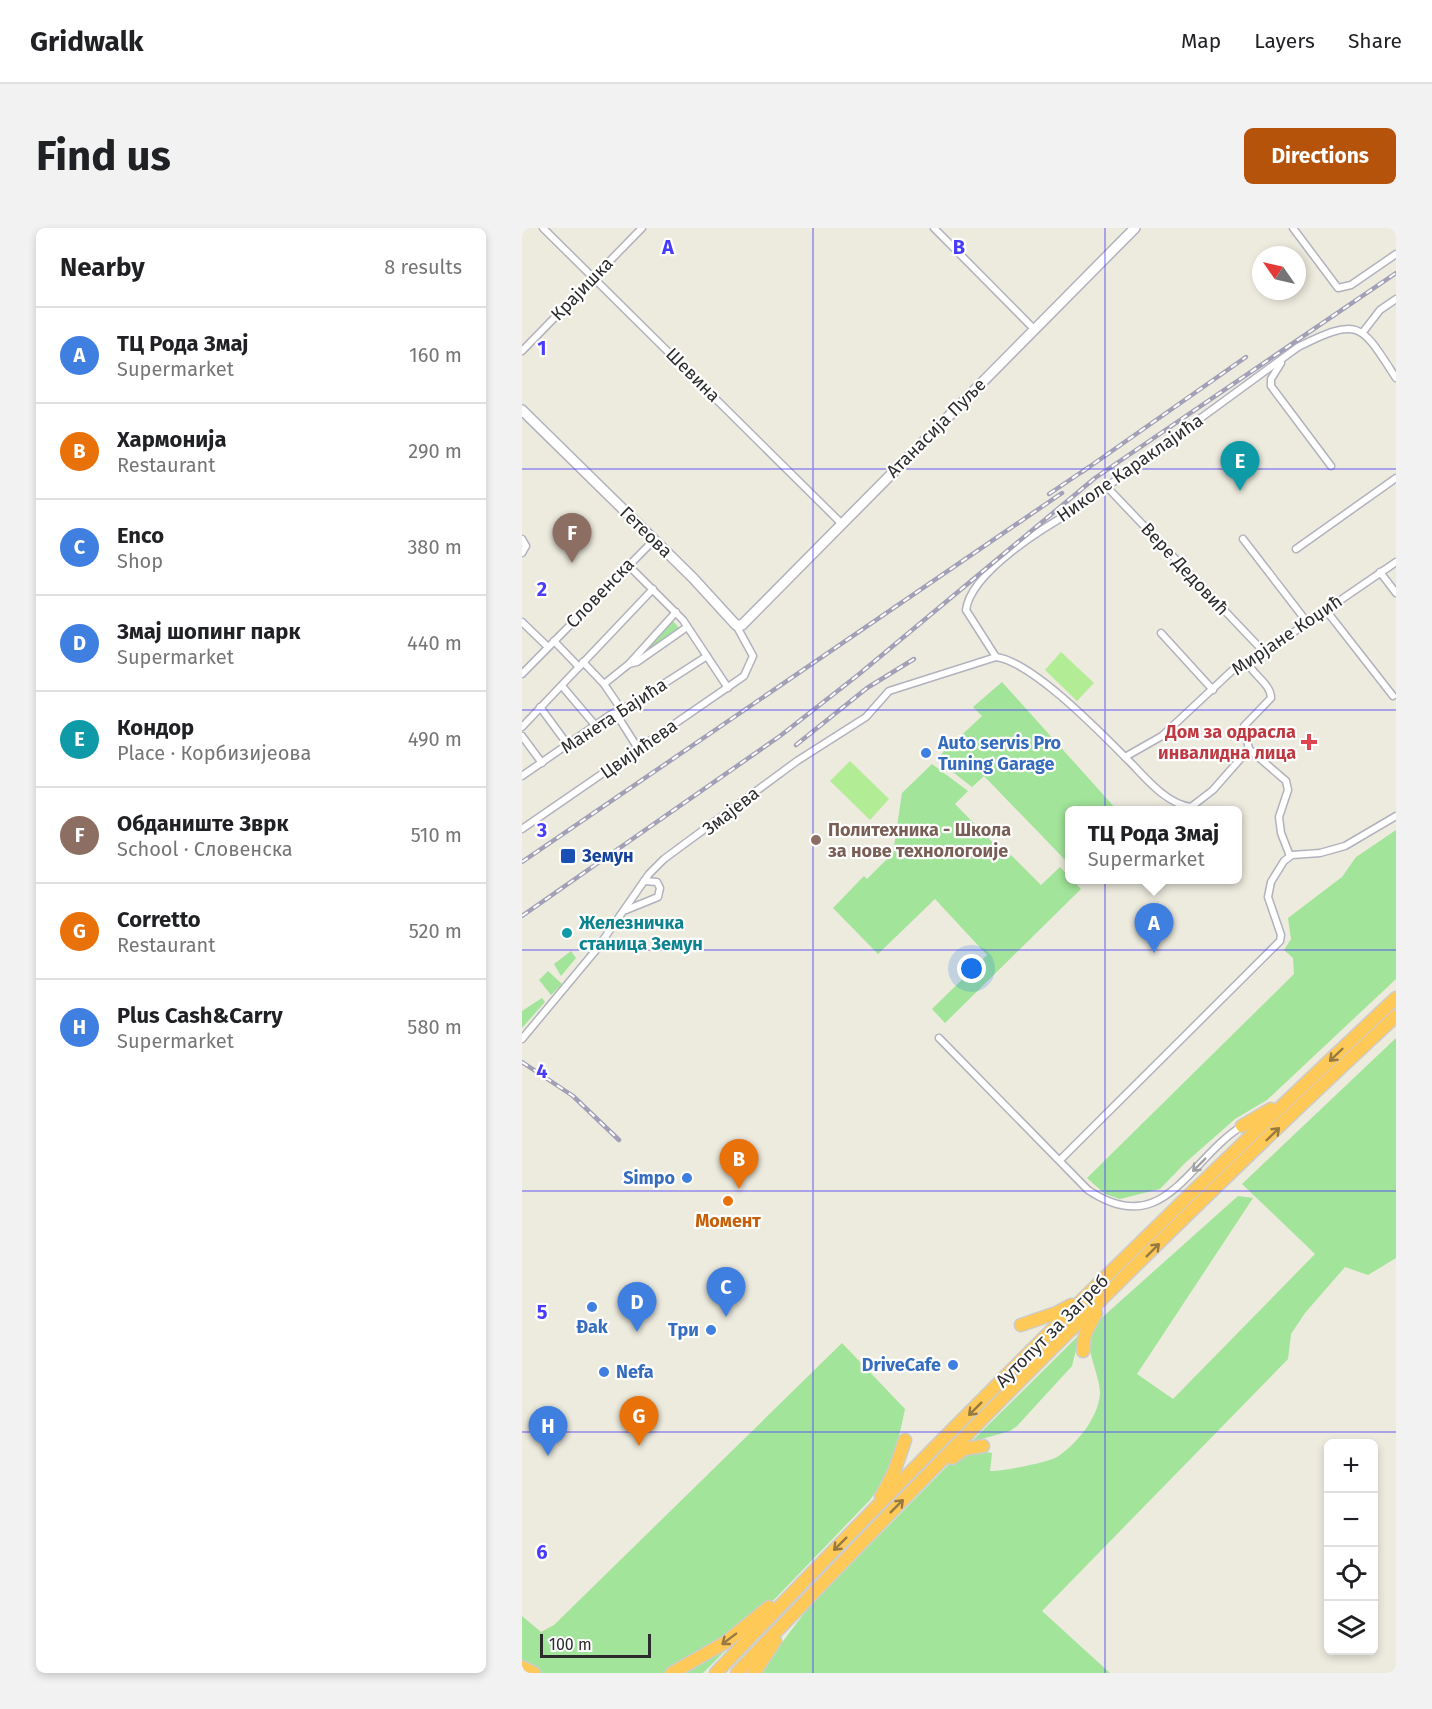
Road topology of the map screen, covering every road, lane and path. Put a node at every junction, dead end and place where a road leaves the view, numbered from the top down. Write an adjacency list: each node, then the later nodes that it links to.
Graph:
1 (543, 228): 7 (street, Шевина)
2 (642, 228): 7 (street, Крајишка)
3 (934, 228): 9 (street)
4 (1135, 228): 9 (street, Атанасија Пуље)
5 (1293, 228): 6 (street)
6 (1396, 254)
7 (594, 277): 11 (street, Крајишка); 18 (street, Шевина)
8 (1396, 299): 10 (street)
9 (1034, 329): 18 (street, Атанасија Пуље)
10 (1363, 332): 12 (street, Николе Караклајића); 13 (street)
11 (522, 351)
12 (1285, 357): 15 (street); 17 (street, Николе Караклајића)
13 (1396, 378)
14 (522, 410): 21 (street, Гетеова)
15 (1331, 466)
16 (1396, 478): 22 (street)
17 (1106, 486): 38 (street, Вере Дедовић); 40 (street, Николе Караклајића)
18 (842, 523): 33 (street, Атанасија Пуље)
19 (522, 539): 23 (street)
20 (1243, 539): 32 (street)
21 (654, 540): 25 (street, Словенска); 33 (street, Гетеова)
22 (1296, 549)
23 (522, 553)
24 (1396, 562): 26 (street, Мирјане Коџић)
25 (628, 565): 27 (street); 36 (street, Словенска)
26 (1380, 572): 28 (street); 29 (street, Мирјане Коџић)
27 (653, 590): 30 (street); 42 (street)
28 (1396, 593)
29 (1325, 609): 32 (street, Мирјане Коџић); 50 (street)
30 (676, 612): 34 (street); 43 (street)
31 (522, 622): 37 (street)
32 (1307, 622): 38 (street, Мирјане Коџић)
33 (736, 625): 44 (street, Гетеова)
34 (687, 627): 39 (street); 43 (street)
35 (1161, 633): 49 (street)
36 (554, 641): 37 (street, Словенска); 42 (street)
37 (548, 648): 45 (street, Словенска)
38 (1264, 652): 41 (street, Мирјане Коџић)
39 (706, 656): 48 (street); 52 (street, Манета Бајића)
40 (996, 657): 59 (street); 67 (street, Змајева)
41 (1247, 662): 49 (street, Мирјане Коџић); 57 (street)
42 (581, 664): 46 (street); 47 (street)
43 (629, 664): 46 (street)
44 (752, 664): 48 (street, Цвијићева)
45 (522, 674)
46 (604, 684): 52 (street)
47 (562, 686): 51 (street); 53 (street)
48 (728, 688): 58 (street, Цвијићева)
49 (1213, 690): 59 (street, Мирјане Коџић)
50 (1393, 696)
51 (540, 707): 54 (street); 56 (street)
52 (618, 711): 53 (street, Манета Бајића); 58 (street)
53 (595, 725): 56 (street, Манета Бајића)
54 (522, 727)
55 (522, 736): 60 (street)
56 (568, 745): 60 (street, Манета Бајића)
57 (1249, 749): 63 (street); 66 (street)
58 (639, 750): 65 (street, Цвијићева)
59 (1125, 757): 62 (street)
60 (542, 763): 61 (street, Манета Бајића)
61 (522, 776)
62 (1186, 806)
63 (1192, 806)
64 (1396, 816): 66 (street)
65 (522, 829)
66 (1290, 856): 79 (street)
67 (657, 865): 68 (street); 69 (street, Змајева)
68 (653, 880): 69 (street); 71 (street)
69 (644, 881): 70 (street, Змајева)
70 (637, 891): 71 (street); 72 (street, Змајева)
71 (642, 902): 72 (street)
72 (625, 911): 76 (street, Змајева)
73 (1396, 998): 77 (highway, Аутопут за Загреб, one-way to 77)
74 (1396, 1016): 81 (highway, Аутопут за Загреб, one-way to 74)
75 (939, 1038): 79 (street)
76 (522, 1039)
77 (1290, 1098): 78 (highway); 80 (highway, Аутопут за Загреб)
78 (1242, 1126): 79 (street, one-way to 79)
79 (1060, 1160)
80 (1090, 1293): 82 (highway); 87 (highway, Аутопут за Загреб, one-way to 87)
81 (1106, 1296): 83 (highway); 86 (highway, Аутопут за Загреб)
82 (1021, 1325)
83 (1083, 1351)
84 (904, 1440): 87 (highway)
85 (983, 1446): 86 (highway)
86 (933, 1469): 89 (highway, Аутопут за Загреб, one-way to 86)
87 (872, 1512): 88 (highway, Аутопут за Загреб, one-way to 88)
88 (807, 1576): 92 (highway, one-way to 92); 93 (highway, Аутопут за Загреб)
89 (798, 1608): 94 (highway, Аутопут за Загреб); 95 (highway)
90 (522, 1667): 91 (highway)
91 (534, 1673)
92 (672, 1673)
93 (716, 1673)
94 (737, 1673)
95 (754, 1673)

